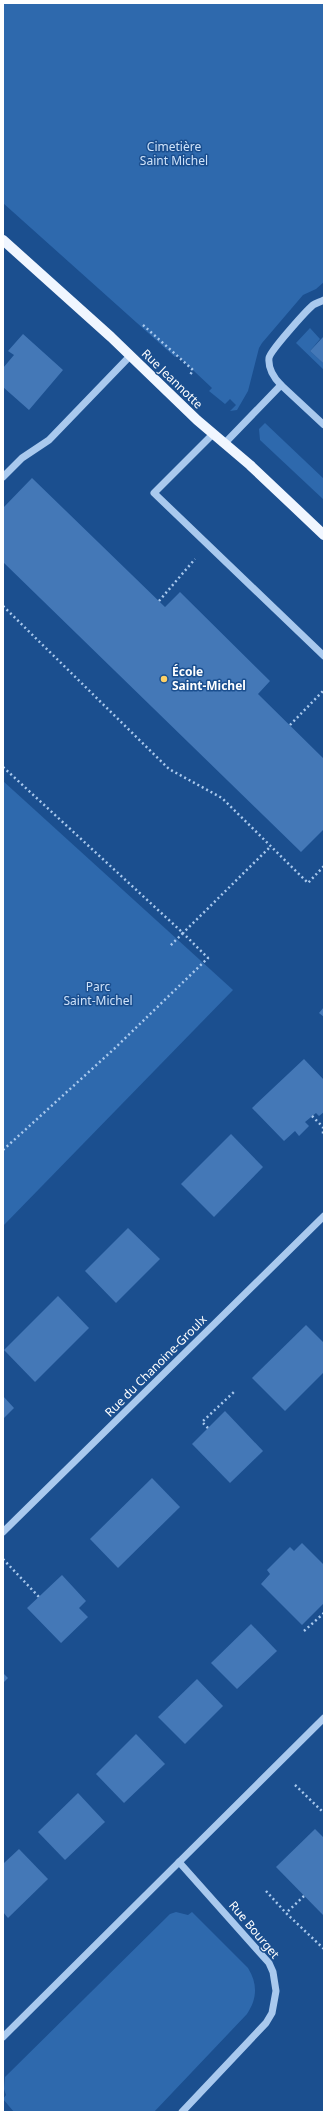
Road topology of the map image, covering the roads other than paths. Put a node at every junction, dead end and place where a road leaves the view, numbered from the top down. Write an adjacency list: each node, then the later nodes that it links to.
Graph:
1 (3, 240): 3 (main road, Rue Jeannotte)
2 (324, 300): 4 (street)
3 (130, 356): 6 (main road, Rue Jeannotte); 8 (street)
4 (281, 385): 5 (street); 7 (street)
5 (324, 425)
6 (213, 434): 7 (main road, Rue Jeannotte); 10 (street)
7 (224, 444): 9 (main road, Rue Jeannotte)
8 (3, 477)
9 (324, 536)
10 (324, 656)
11 (324, 1216): 12 (street, Rue du Chanoine-Groulx)
12 (3, 1532)
13 (324, 1718): 14 (street)
14 (179, 1862): 15 (street); 16 (street, Rue Bourget)
15 (3, 2037)
16 (182, 2112)

